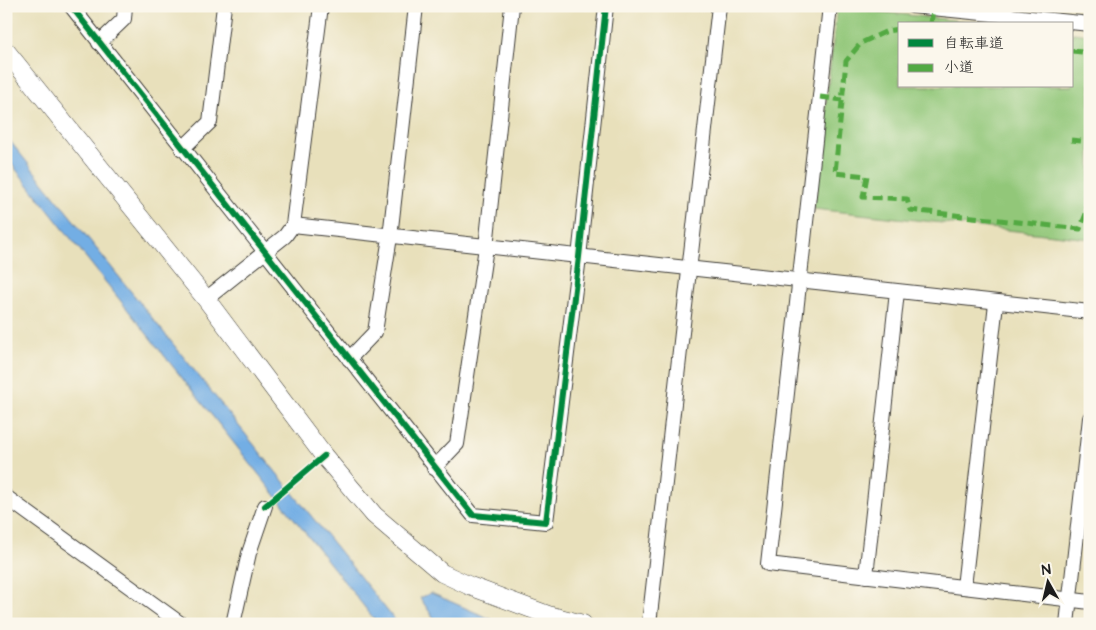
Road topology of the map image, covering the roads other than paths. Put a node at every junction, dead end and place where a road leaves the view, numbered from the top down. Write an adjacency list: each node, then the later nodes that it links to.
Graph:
1 (71, 6): 14 (street)
2 (125, 6): 14 (street)
3 (224, 6): 16 (street)
4 (321, 6): 17 (street)
5 (416, 6): 18 (street)
6 (512, 6): 19 (street)
7 (606, 6): 21 (street)
8 (719, 6): 22 (street)
9 (830, 6): 23 (street)
10 (912, 6): 11 (street)
11 (1070, 22)
12 (1074, 22): 13 (street)
13 (1090, 24)
14 (99, 43): 16 (street)
15 (6, 51): 25 (street)
16 (182, 148): 20 (street)
17 (293, 225): 18 (street); 20 (street)
18 (390, 237): 19 (street); 28 (street)
19 (486, 247): 21 (street); 30 (street)
20 (264, 253): 25 (street); 28 (street)
21 (579, 257): 22 (street); 30 (street)
22 (689, 268): 23 (street); 40 (street)
23 (799, 281): 24 (street); 33 (street)
24 (897, 292): 26 (street); 33 (street)
25 (206, 299): 39 (street)
26 (996, 302): 27 (street); 34 (street)
27 (1090, 312)
28 (348, 359): 30 (street)
29 (1090, 418): 35 (street)
30 (434, 468)
31 (6, 498): 37 (street)
32 (265, 506): 38 (street)
33 (866, 576): 34 (street)
34 (964, 587): 35 (street)
35 (1070, 600): 36 (street); 41 (street)
36 (1090, 602)
37 (181, 624)
38 (233, 624)
39 (583, 624)
40 (649, 624)
41 (1067, 624)

